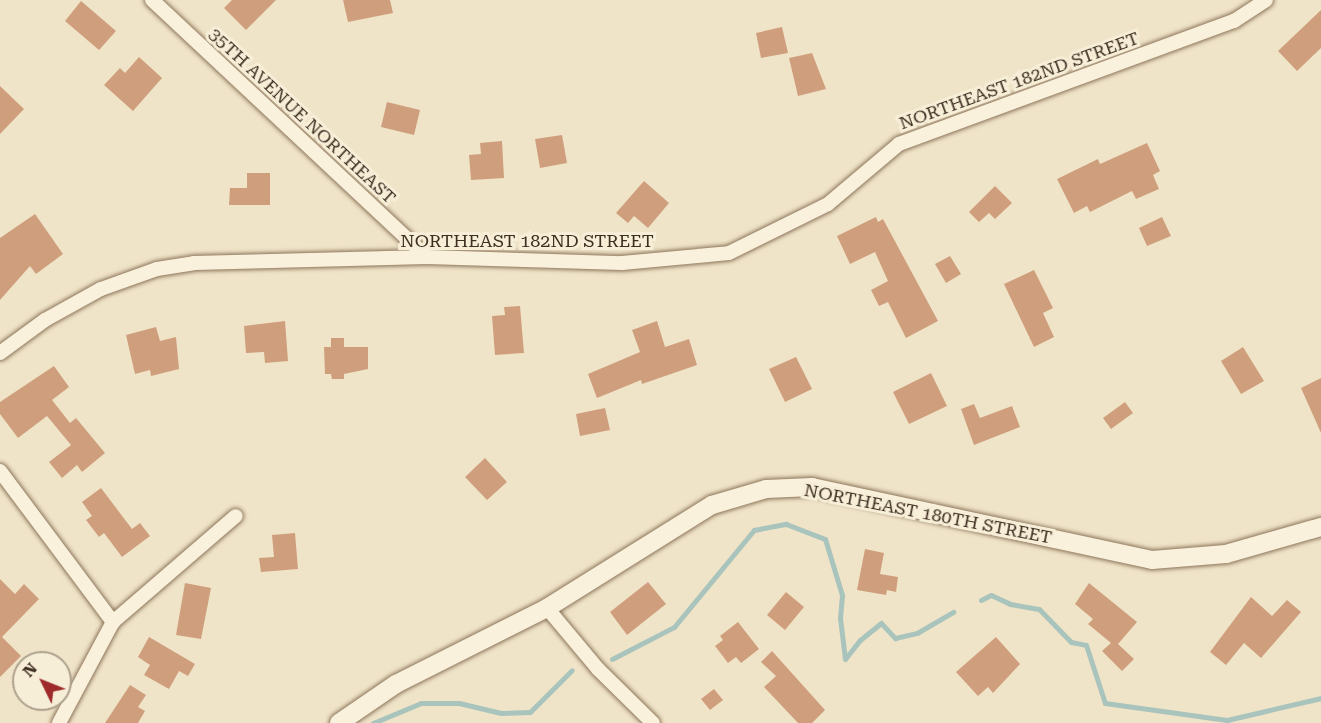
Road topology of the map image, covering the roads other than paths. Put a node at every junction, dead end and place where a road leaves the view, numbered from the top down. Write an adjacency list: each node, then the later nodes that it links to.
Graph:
1 (152, 0): 3 (street, 35TH AVENUE NORTHEAST)
2 (1266, 0): 3 (street, NORTHEAST 182ND STREET)
3 (427, 257): 4 (street, NORTHEAST 182ND STREET)
4 (0, 353)
5 (0, 471): 9 (street)
6 (236, 516): 9 (street)
7 (1321, 527): 8 (street, NORTHEAST 180TH STREET)
8 (547, 608): 11 (street, NORTHEAST 180TH STREET); 12 (street)
9 (113, 622): 10 (street)
10 (59, 723)
11 (339, 723)
12 (653, 723)

